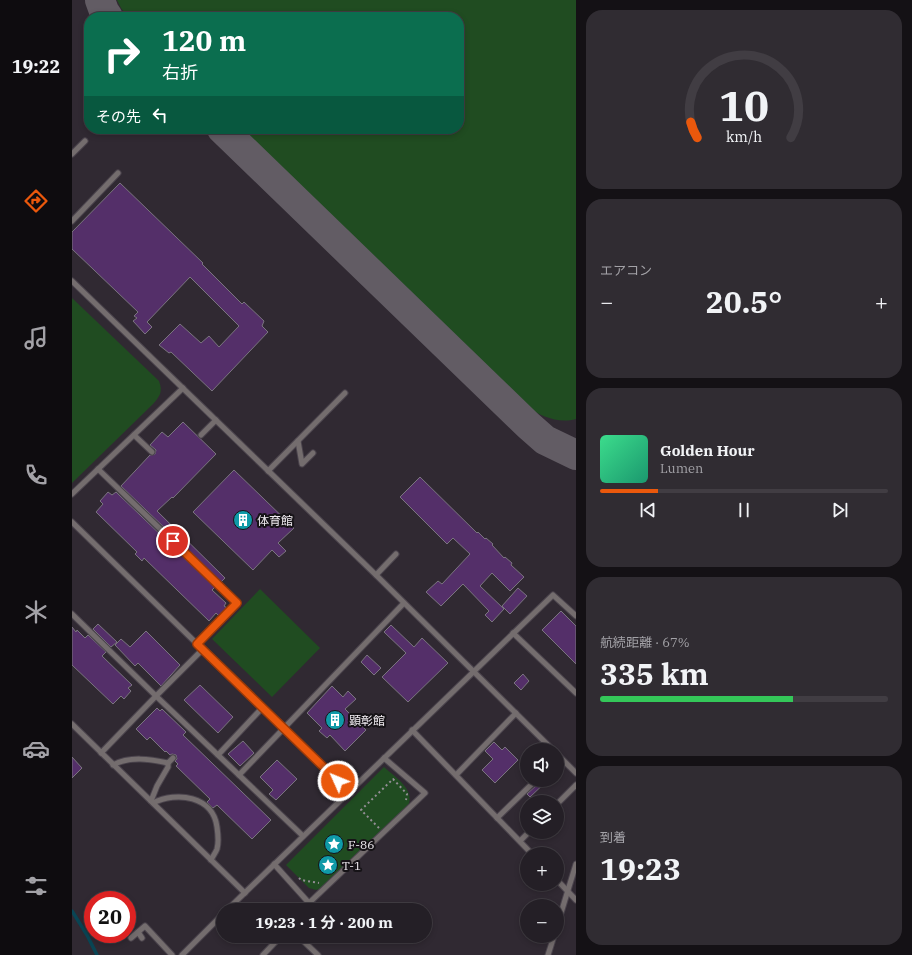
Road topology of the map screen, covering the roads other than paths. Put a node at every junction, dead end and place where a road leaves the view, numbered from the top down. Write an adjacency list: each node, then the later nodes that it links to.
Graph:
1 (85, 141): 2 (lane)
2 (72, 154)
3 (118, 173): 4 (lane)
4 (72, 221)
5 (72, 281): 6 (lane)
6 (183, 388): 8 (lane); 9 (lane)
7 (345, 393): 11 (lane)
8 (216, 420): 10 (lane); 15 (lane)
9 (134, 435): 12 (lane); 14 (lane)
10 (201, 435)
11 (298, 441): 13 (lane); 15 (lane)
12 (152, 452)
13 (313, 453)
14 (98, 469): 16 (lane); 24 (lane)
15 (268, 471): 19 (lane)
16 (72, 494)
17 (72, 522): 24 (lane)
18 (396, 554): 19 (lane)
19 (376, 575): 20 (lane)
20 (404, 603): 26 (lane); 32 (lane)
21 (72, 614): 28 (lane)
22 (576, 616): 23 (lane)
23 (513, 633): 26 (lane); 27 (lane)
24 (197, 644): 25 (lane)
25 (203, 649): 28 (lane); 29 (lane)
26 (473, 671): 30 (lane); 33 (lane)
27 (576, 693)
28 (156, 696): 35 (lane); 36 (lane)
29 (262, 708): 32 (lane); 36 (lane)
30 (516, 713): 34 (lane); 44 (lane)
31 (72, 724): 35 (lane)
32 (284, 729): 43 (lane); 47 (lane)
33 (412, 730): 38 (lane); 44 (lane)
34 (546, 743)
35 (101, 753): 41 (lane)
36 (218, 755): 43 (lane)
37 (173, 758): 40 (lane)
38 (384, 758): 47 (lane); 63 (lane)
39 (564, 762): 42 (lane)
40 (168, 763): 41 (lane); 49 (lane)
41 (113, 765): 49 (lane)
42 (576, 773)
43 (239, 775): 51 (lane)
44 (456, 775): 50 (lane)
45 (576, 785): 48 (lane)
46 (529, 787): 50 (lane)
47 (349, 792): 51 (lane)
48 (564, 797)
49 (152, 802): 55 (lane); 55 (lane)
50 (497, 818): 53 (lane)
51 (303, 836): 56 (lane)
52 (523, 839): 53 (lane)
53 (520, 842): 54 (lane)
54 (525, 847)
55 (210, 860): 60 (lane)
56 (274, 864): 60 (lane); 63 (lane)
57 (576, 864): 59 (lane)
58 (564, 887): 59 (lane)
59 (568, 891): 61 (lane); 64 (lane)
60 (245, 893): 62 (lane)
61 (576, 900)
62 (234, 903)
63 (309, 903)
64 (564, 904)
65 (216, 921): 73 (lane)
66 (138, 932): 67 (lane); 72 (lane)
67 (142, 938)
68 (275, 943): 71 (lane)
69 (305, 943): 74 (lane)
70 (552, 943): 75 (lane)
71 (265, 954)
72 (172, 955)
73 (182, 955)
74 (318, 955)
75 (548, 955)

